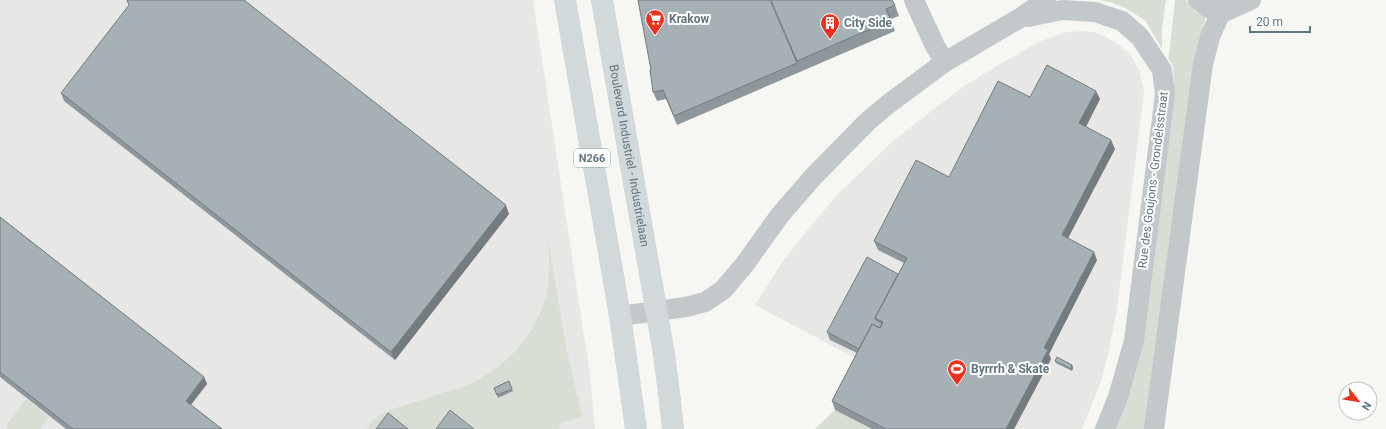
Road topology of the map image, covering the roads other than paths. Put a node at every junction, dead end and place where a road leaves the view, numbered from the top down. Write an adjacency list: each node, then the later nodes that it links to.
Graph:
1 (565, 0): 11 (main road, N266)
2 (602, 0): 10 (main road, Boulevard Industriel - Industrielaan / N266)
3 (914, 0): 9 (street)
4 (1046, 0): 8 (street)
5 (1198, 0): 7 (street)
6 (1250, 0): 7 (street)
7 (1222, 7): 15 (street)
8 (1020, 18): 9 (street); 14 (street, Rue des Goujons - Grondelsstraat)
9 (945, 62): 10 (street)
10 (656, 311): 11 (street); 13 (main road, N266)
11 (620, 316): 12 (main road, N266)
12 (636, 429)
13 (673, 429)
14 (1104, 429)
15 (1154, 429)

